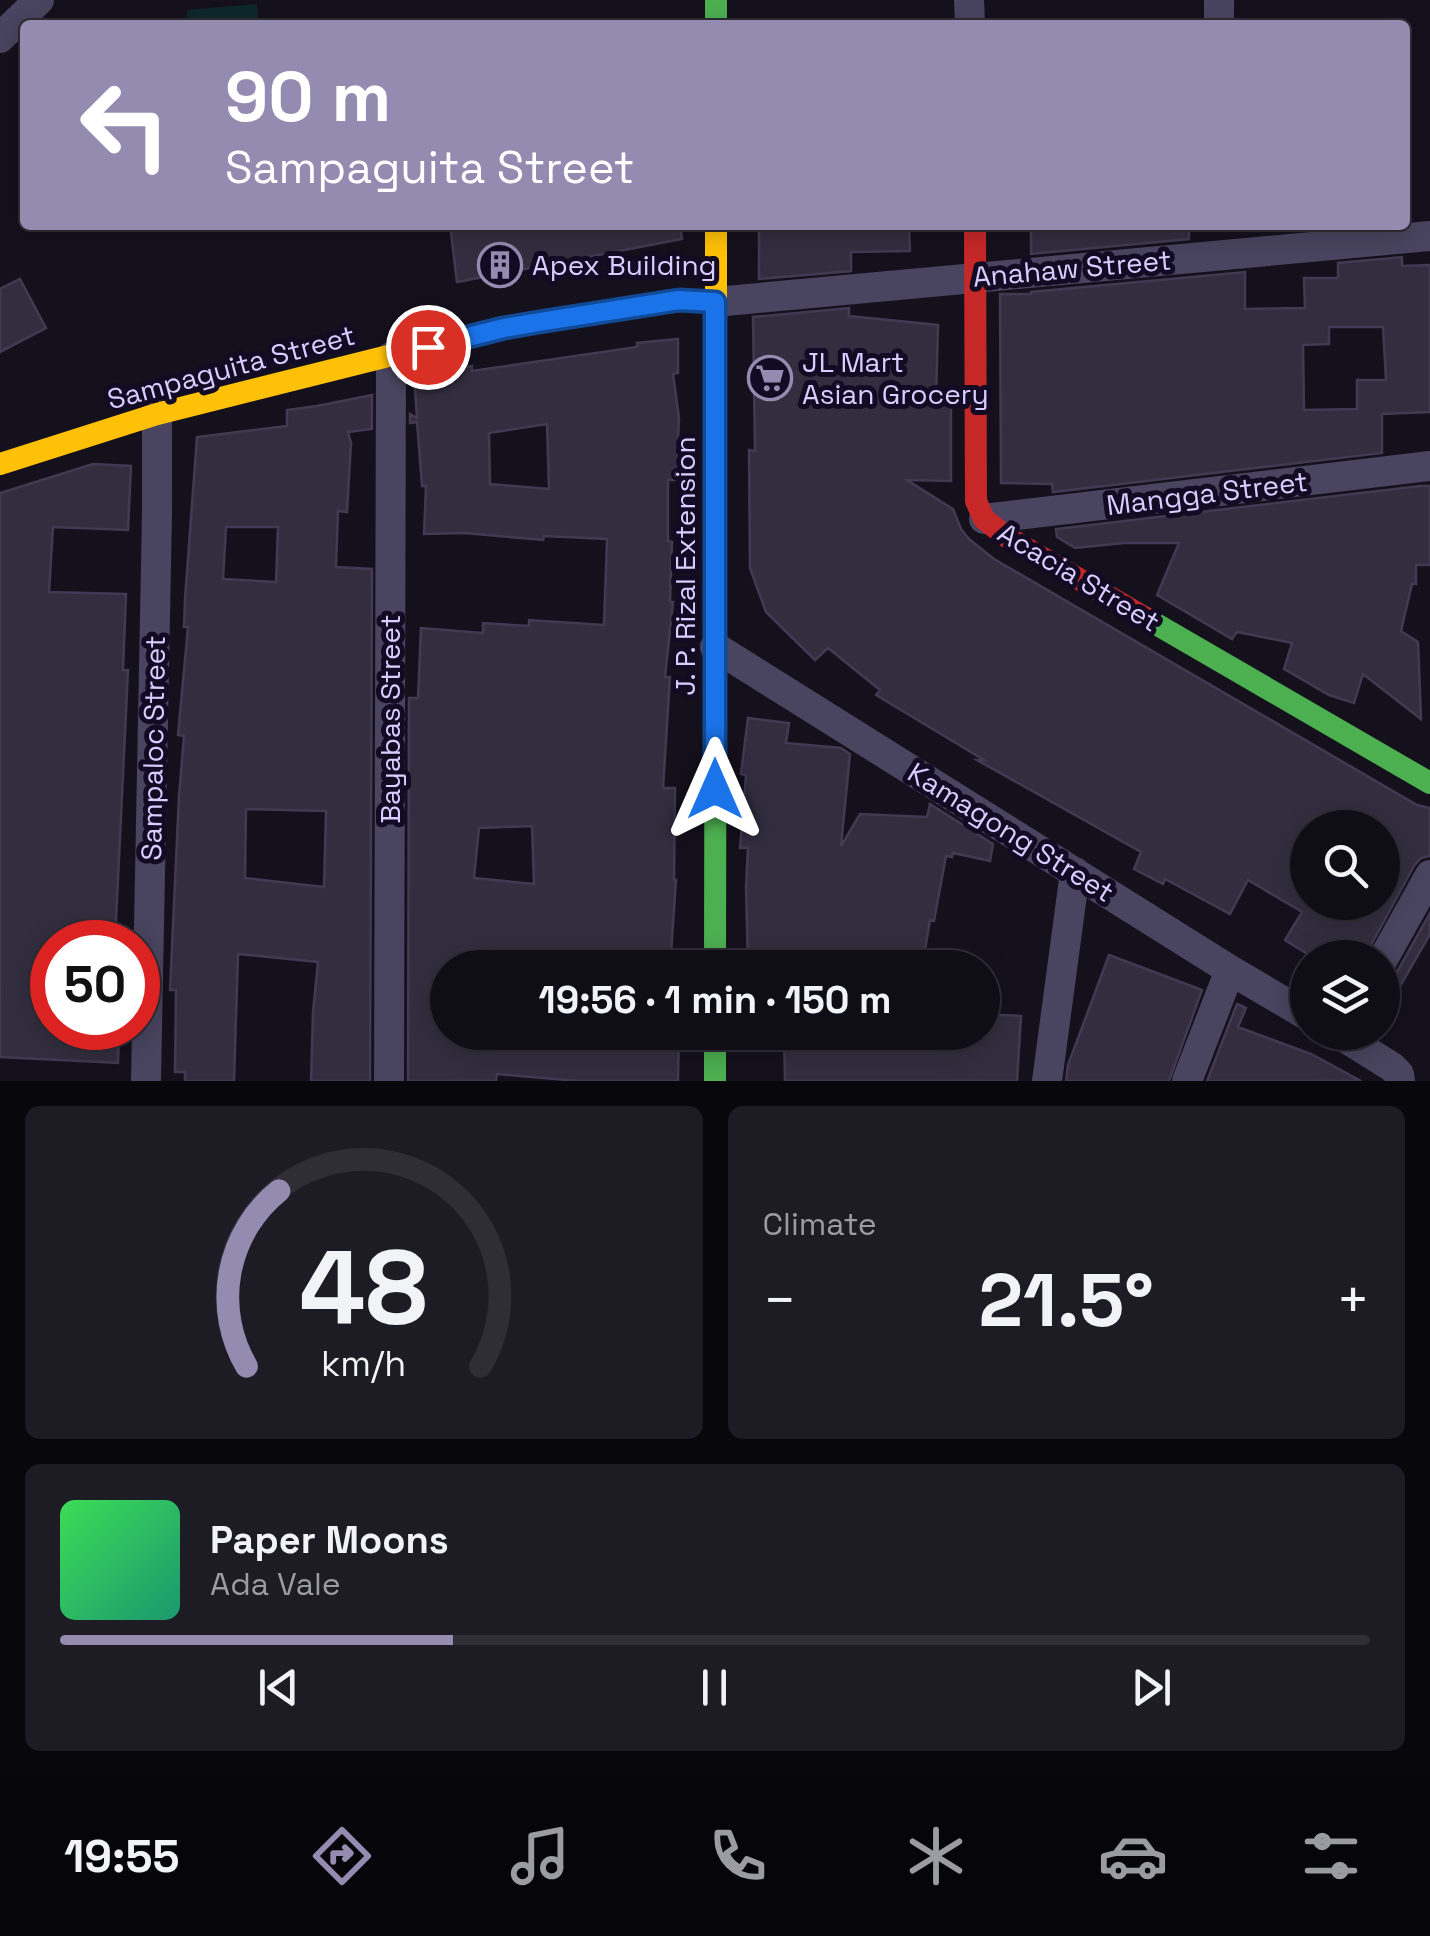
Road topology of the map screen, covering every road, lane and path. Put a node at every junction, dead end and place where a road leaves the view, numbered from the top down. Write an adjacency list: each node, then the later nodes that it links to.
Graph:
1 (38, 0): 2 (street)
2 (0, 38)
3 (716, 230): 8 (street, J. P. Rizal Extension)
4 (974, 230): 7 (street, Acacia Street)
5 (1430, 236): 6 (street, Anahaw Street)
6 (1217, 240): 7 (street, Anahaw Street)
7 (976, 276): 8 (street, Anahaw Street); 13 (street, Acacia Street)
8 (715, 302): 9 (street, Sampaguita Street); 14 (street, J. P. Rizal Extension)
9 (390, 356): 10 (street, Sampaguita Street); 26 (street, Bayabas Street)
10 (157, 414): 11 (street, Sampaguita Street); 25 (street, Sampaloc Street)
11 (0, 464)
12 (1430, 466): 13 (street, Mangga Street)
13 (984, 519): 15 (street, Acacia Street)
14 (715, 646): 16 (street, Kamagong Street); 19 (street, J. P. Rizal Extension)
15 (1430, 784)
16 (1075, 872): 20 (street, Kamagong Street); 28 (street)
17 (1430, 875): 18 (street)
18 (1393, 940)
19 (715, 950)
20 (1230, 970): 21 (street, Kamagong Street); 29 (street)
21 (1290, 1005)
22 (715, 1050): 27 (street)
23 (1365, 1050): 24 (street)
24 (1400, 1079)
25 (146, 1081)
26 (389, 1081)
27 (715, 1081)
28 (1047, 1081)
29 (1188, 1081)

